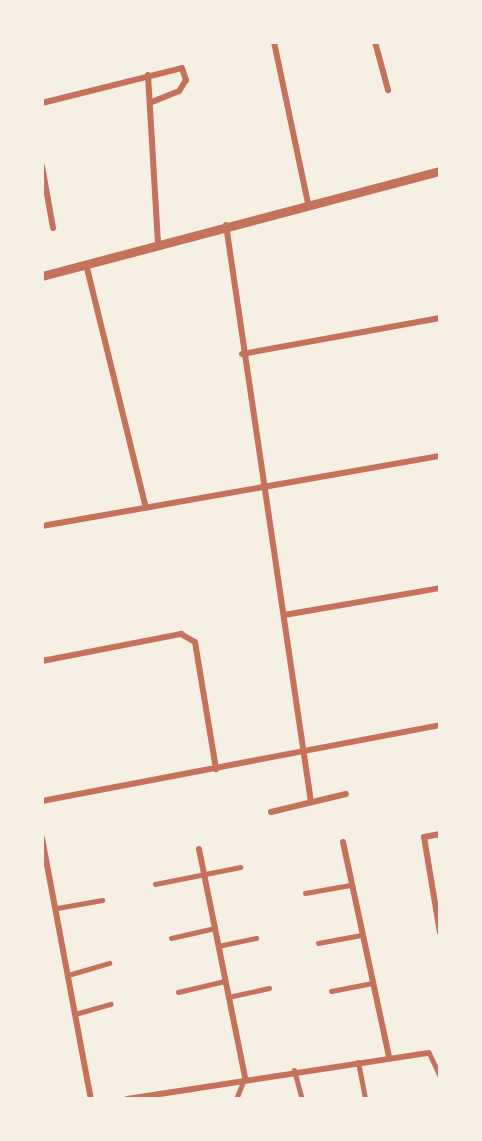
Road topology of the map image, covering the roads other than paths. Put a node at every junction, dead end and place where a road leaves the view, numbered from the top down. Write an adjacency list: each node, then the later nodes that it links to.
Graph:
1 (274, 42): 9 (street)
2 (375, 42): 4 (street)
3 (148, 75): 5 (street); 6 (street); 6 (street)
4 (388, 90)
5 (42, 103)
6 (150, 103): 12 (street)
7 (42, 166): 11 (street)
8 (440, 171): 9 (street)
9 (308, 204): 10 (street)
10 (226, 225): 12 (street); 16 (street)
11 (53, 228)
12 (159, 241): 13 (street)
13 (86, 264): 14 (street); 19 (street)
14 (42, 276)
15 (440, 318): 16 (street)
16 (242, 354): 18 (street)
17 (440, 456): 18 (street)
18 (266, 489): 19 (street); 22 (street)
19 (146, 508): 20 (street)
20 (42, 526)
21 (440, 588): 22 (street)
22 (284, 615): 25 (street)
23 (42, 661): 26 (street)
24 (440, 725): 25 (street)
25 (303, 753): 26 (street); 29 (street)
26 (216, 769): 28 (street)
27 (346, 794): 29 (street)
28 (42, 801)
29 (311, 802): 30 (street)
30 (272, 812)
31 (440, 834): 43 (street)
32 (42, 838): 41 (street)
33 (343, 842): 38 (street)
34 (199, 849): 36 (street)
35 (240, 867): 36 (street)
36 (204, 874): 37 (street); 42 (street)
37 (154, 884)
38 (350, 885): 39 (street); 44 (street)
39 (305, 893)
40 (102, 900): 41 (street)
41 (57, 908): 50 (street)
42 (215, 928): 45 (street); 48 (street)
43 (440, 933)
44 (362, 935): 47 (street); 52 (street)
45 (171, 938)
46 (256, 938): 48 (street)
47 (318, 943)
48 (219, 946): 51 (street)
49 (109, 963): 50 (street)
50 (68, 975): 58 (street)
51 (225, 981): 55 (street); 56 (street)
52 (372, 983): 54 (street); 60 (street)
53 (268, 988): 56 (street)
54 (331, 991)
55 (178, 992)
56 (228, 997): 64 (street)
57 (111, 1004): 58 (street)
58 (75, 1014): 66 (street)
59 (429, 1053): 60 (street); 63 (street)
60 (389, 1057): 61 (street)
61 (357, 1061): 62 (street); 70 (street)
62 (294, 1070): 64 (street); 69 (street)
63 (440, 1077)
64 (245, 1078): 65 (street); 68 (street)
65 (169, 1096): 67 (street)
66 (91, 1099)
67 (127, 1099)
68 (236, 1099)
69 (302, 1099)
70 (364, 1099)

